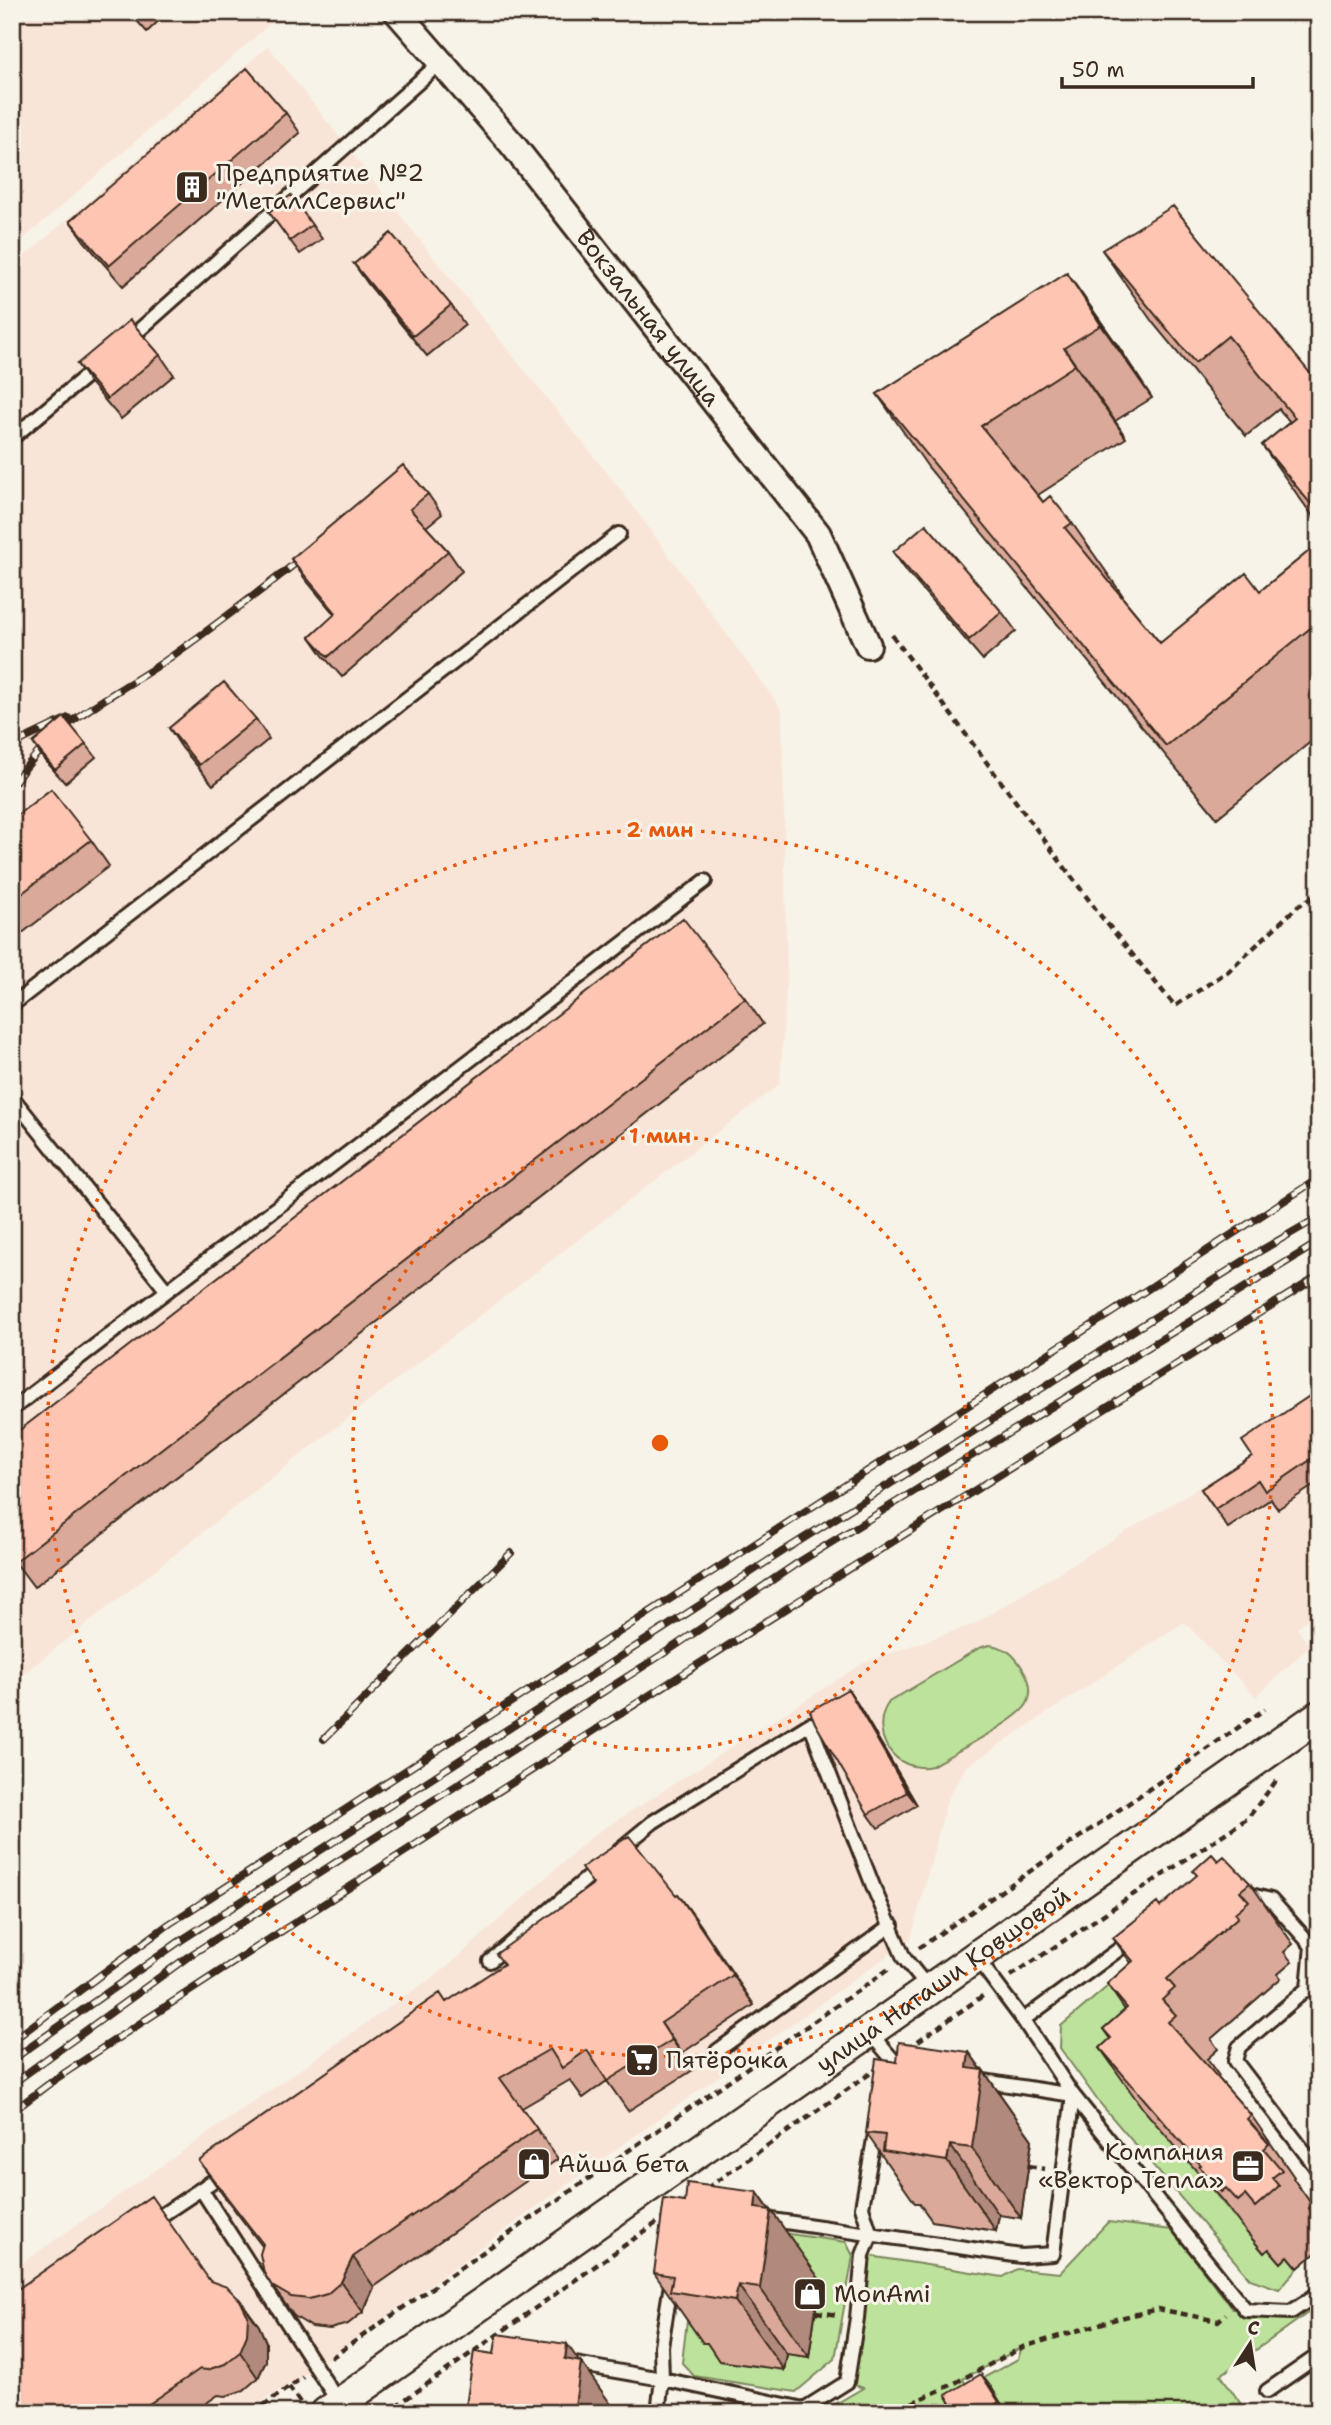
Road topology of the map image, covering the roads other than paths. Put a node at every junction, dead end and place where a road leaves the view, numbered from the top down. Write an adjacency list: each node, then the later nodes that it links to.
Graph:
1 (397, 12): 2 (street, Вокзальная улица)
2 (441, 62): 3 (lane); 5 (street, Вокзальная улица)
3 (12, 438)
4 (619, 534): 7 (lane)
5 (868, 645)
6 (705, 881): 9 (lane)
7 (12, 1005)
8 (12, 1097): 9 (lane)
9 (167, 1291): 10 (lane)
10 (12, 1409)
11 (1319, 1716): 15 (street, улица Наташи Ковшовой)
12 (1233, 1890): 27 (lane)
13 (892, 1925): 16 (lane); 17 (lane); 20 (lane)
14 (1142, 1932): 18 (lane)
15 (976, 1957): 17 (street, улица Наташи Ковшовой); 18 (lane)
16 (490, 1961)
17 (929, 1989): 19 (street, улица Наташи Ковшовой)
18 (1023, 2020): 23 (lane)
19 (869, 2032): 21 (lane); 26 (street, улица Наташи Ковшовой)
20 (717, 2051)
21 (899, 2068)
22 (966, 2078): 23 (lane)
23 (1073, 2095): 32 (lane); 34 (lane)
24 (882, 2112): 32 (lane)
25 (236, 2166): 28 (lane)
26 (675, 2168): 29 (lane); 39 (street, улица Наташи Ковшовой)
27 (1319, 2171)
28 (201, 2189): 31 (lane); 39 (lane)
29 (696, 2196)
30 (757, 2217): 32 (lane)
31 (135, 2234)
32 (871, 2235): 37 (lane)
33 (674, 2263): 37 (lane)
34 (1319, 2292)
35 (1319, 2355): 38 (lane)
36 (561, 2361): 37 (lane)
37 (662, 2379): 40 (lane)
38 (1267, 2391)
39 (330, 2410)
40 (658, 2413)

